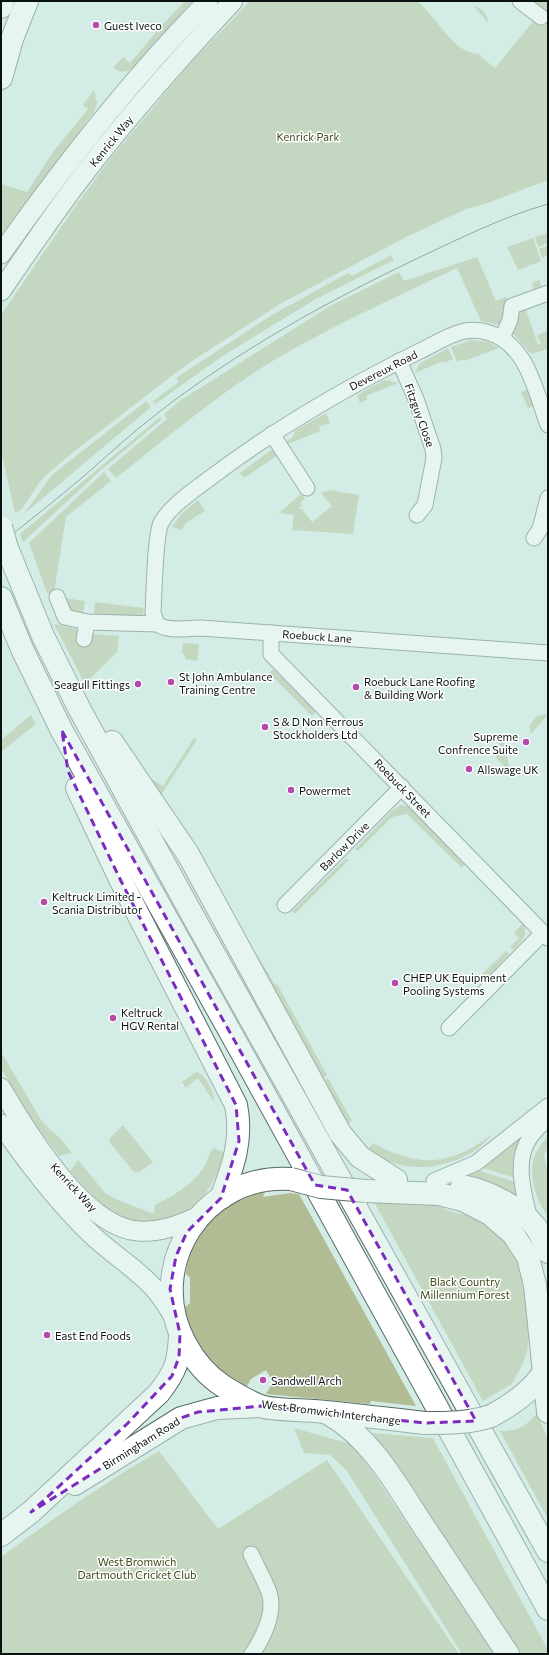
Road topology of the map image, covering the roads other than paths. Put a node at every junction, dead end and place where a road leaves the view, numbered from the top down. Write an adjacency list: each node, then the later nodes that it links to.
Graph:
1 (3, 1): 6 (highway)
2 (27, 1): 8 (highway)
3 (208, 1): 9 (main road, Kenrick Way)
4 (233, 1): 10 (main road, Kenrick Way)
5 (520, 1): 7 (street)
6 (1, 7)
7 (541, 17)
8 (1, 78)
9 (1, 254)
10 (1, 290)
11 (548, 293): 12 (street)
12 (502, 338): 13 (street, Devereux Road); 14 (street, Devereux Road)
13 (399, 361): 15 (street, Devereux Road); 18 (street, Fitzguy Close)
14 (548, 425)
15 (272, 434): 16 (street); 24 (street, Devereux Road)
16 (307, 488)
17 (548, 498): 20 (street)
18 (418, 515)
19 (1, 527): 28 (highway, bridge)
20 (534, 538)
21 (57, 597): 23 (street, Roebuck Lane)
22 (1, 598): 29 (highway)
23 (87, 622): 24 (street, Roebuck Lane); 26 (street)
24 (157, 624): 25 (street, Roebuck Lane)
25 (271, 633): 27 (street, Roebuck Lane); 30 (street, Roebuck Street)
26 (84, 639)
27 (548, 654)
28 (80, 710): 38 (highway); 52 (highway)
29 (62, 731): 41 (highway); 54 (highway)
30 (402, 787): 31 (street, Barlow Drive); 32 (street, Roebuck Street)
31 (285, 905)
32 (545, 936): 33 (street)
33 (449, 1028)
34 (1, 1088): 42 (main road, Kenrick Way)
35 (548, 1106): 39 (street)
36 (548, 1118): 43 (street)
37 (1, 1124): 45 (main road, Kenrick Way)
38 (396, 1180): 39 (highway, West Bromwich Interchange); 40 (highway, West Bromwich Interchange)
39 (434, 1181): 43 (highway, West Bromwich Interchange)
40 (362, 1185): 41 (highway, West Bromwich Interchange, bridge); 46 (highway)
41 (221, 1198): 42 (highway, West Bromwich Interchange)
42 (202, 1214): 45 (highway, West Bromwich Interchange)
43 (538, 1227): 44 (highway)
44 (548, 1252)
45 (178, 1327): 47 (highway, West Bromwich Interchange); 50 (highway, Birmingham Road)
46 (546, 1369): 48 (highway, West Bromwich Interchange, bridge); 49 (highway)
47 (261, 1406): 48 (highway, West Bromwich Interchange); 50 (highway, Birmingham Road)
48 (326, 1412): 56 (highway)
49 (548, 1412)
50 (31, 1512): 51 (highway, Birmingham Road)
51 (1, 1535)
52 (548, 1551)
53 (251, 1554): 55 (street)
54 (548, 1609)
55 (252, 1654)
56 (508, 1654)

